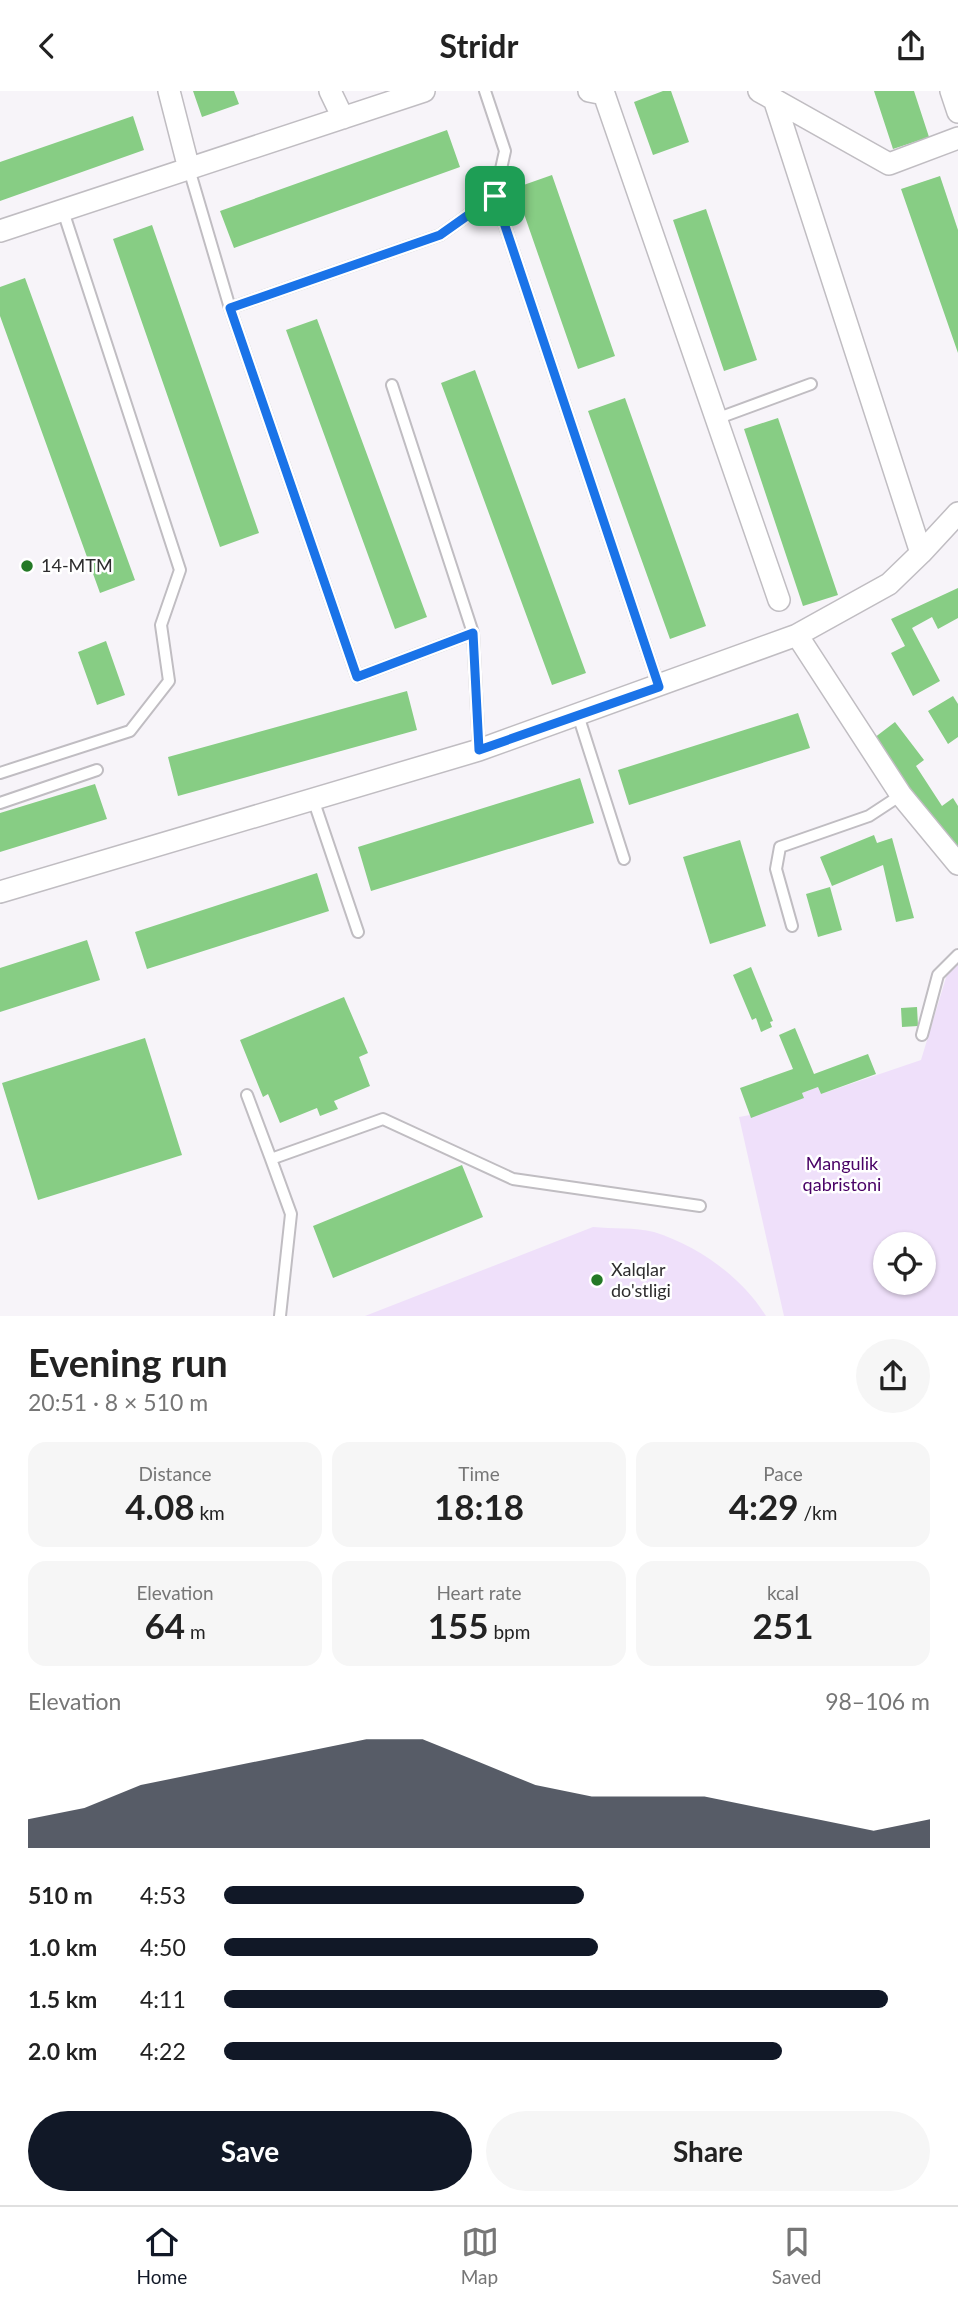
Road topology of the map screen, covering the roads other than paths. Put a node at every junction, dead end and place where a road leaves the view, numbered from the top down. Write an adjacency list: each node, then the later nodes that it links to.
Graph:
1 (169, 91): 11 (street)
2 (330, 91): 9 (street)
3 (424, 91): 9 (street)
4 (485, 91): 12 (lane)
5 (951, 91): 8 (street)
6 (602, 92): 18 (street)
7 (767, 96): 10 (street); 20 (street)
8 (958, 112)
9 (343, 118): 11 (street)
10 (958, 138)
11 (189, 169): 13 (street); 15 (lane)
12 (495, 196): 15 (lane); 24 (lane)
13 (63, 211): 14 (street); 28 (lane)
14 (0, 231)
15 (230, 308): 22 (lane)
16 (811, 384): 18 (lane)
17 (392, 385): 22 (lane)
18 (716, 419): 21 (street)
19 (958, 513): 20 (street)
20 (921, 553): 23 (street)
21 (779, 600)
22 (473, 633): 26 (lane)
23 (797, 635): 24 (street); 29 (street)
24 (659, 687): 25 (street)
25 (579, 715): 26 (street); 32 (lane)
26 (479, 750): 30 (street)
27 (97, 770): 31 (lane)
28 (0, 773)
29 (901, 795): 33 (street); 35 (lane)
30 (313, 799): 34 (street); 36 (lane)
31 (0, 803)
32 (624, 859)
33 (958, 865)
34 (0, 892)
35 (792, 926)
36 (358, 932)
37 (958, 955): 38 (lane)
38 (922, 1035)
39 (247, 1095): 40 (lane)
40 (271, 1159): 41 (lane); 42 (lane)
41 (700, 1206)
42 (280, 1316)

